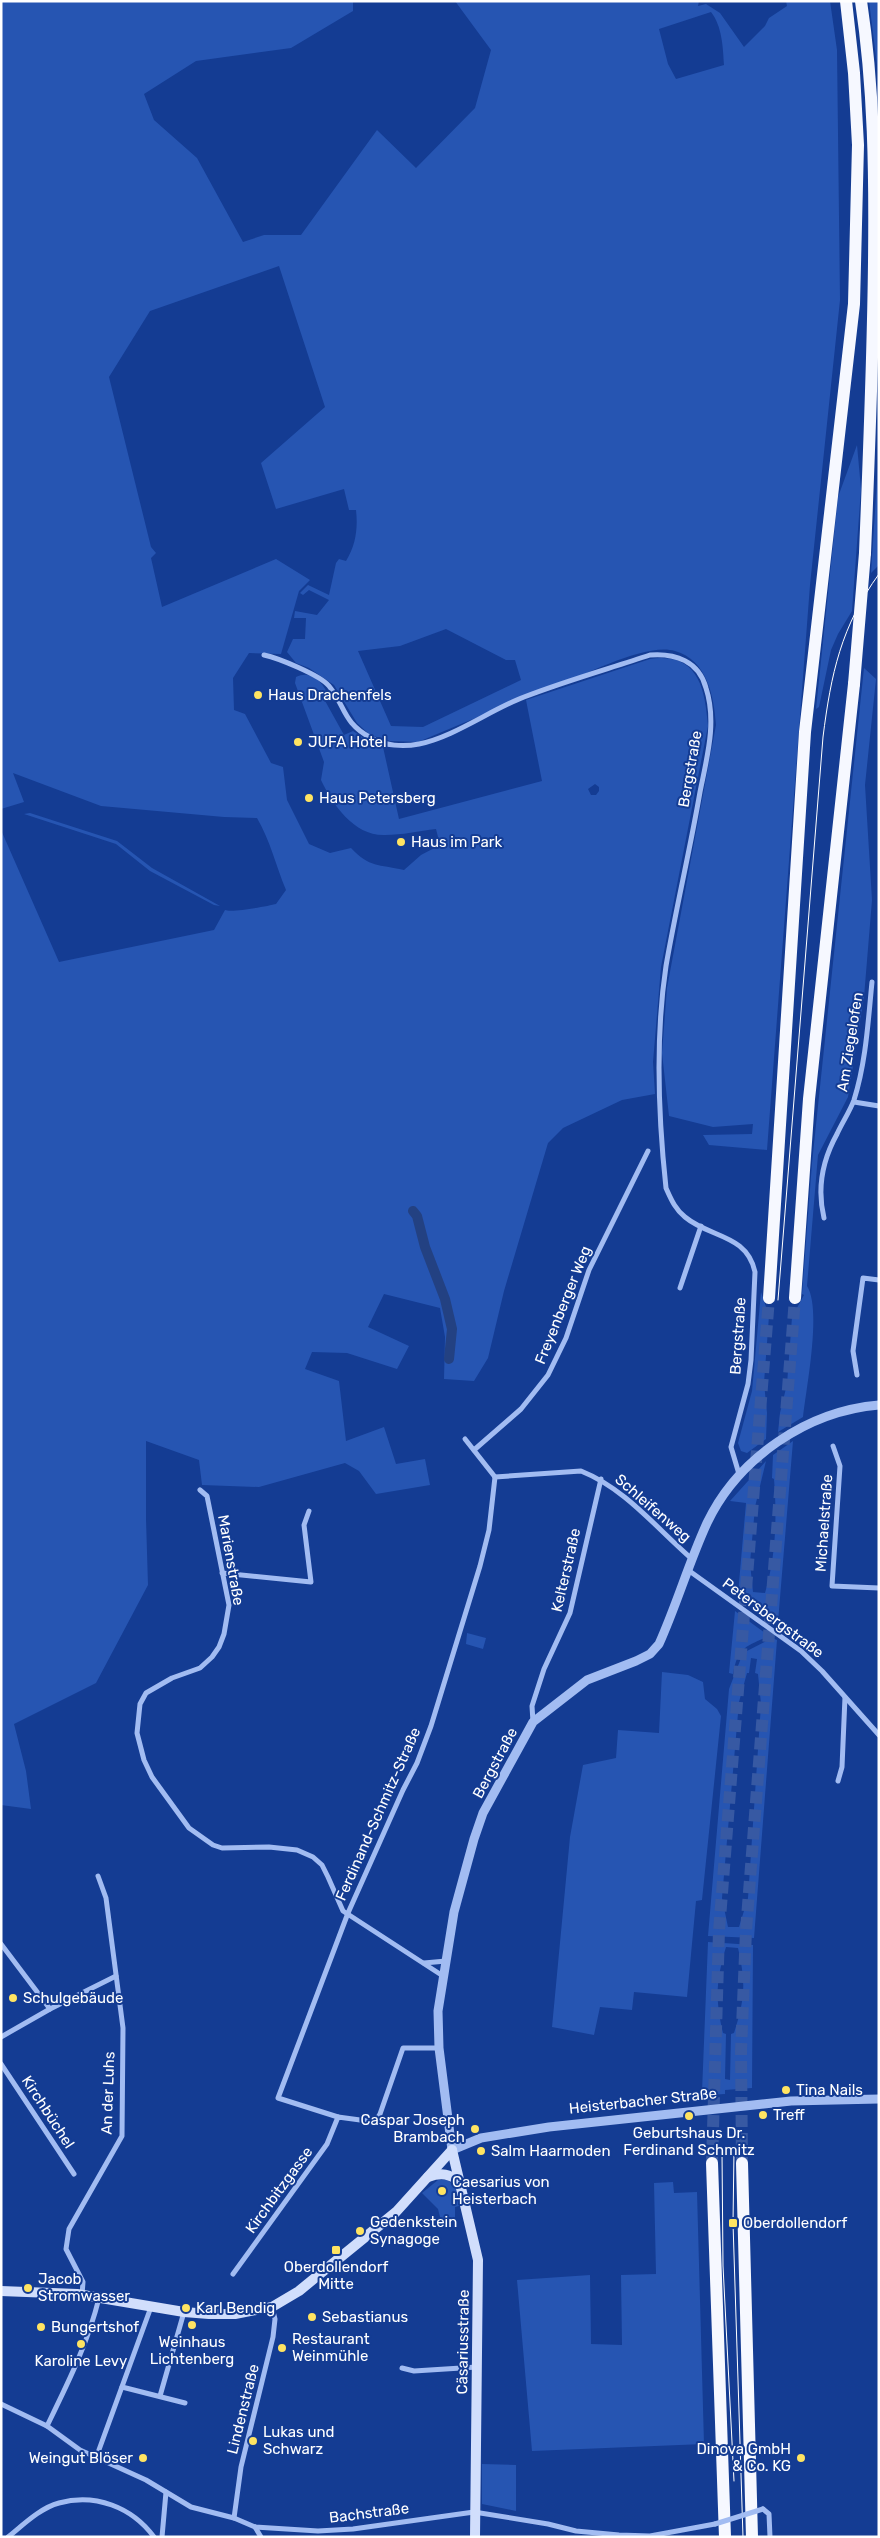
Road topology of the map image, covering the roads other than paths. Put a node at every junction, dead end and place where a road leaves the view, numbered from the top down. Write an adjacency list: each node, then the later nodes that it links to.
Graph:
1 (846, 1): 12 (highway)
2 (862, 1): 13 (highway, bridge)
3 (264, 655): 9 (street, Bergstraße)
4 (872, 982): 5 (street, Am Ziegelofen)
5 (854, 1102): 6 (street); 8 (street, Am Ziegelofen)
6 (879, 1106)
7 (648, 1150): 18 (street, Freyenberger Weg)
8 (824, 1218)
9 (701, 1226): 11 (street); 19 (street, Bergstraße)
10 (879, 1280): 14 (street)
11 (680, 1288)
12 (769, 1298)
13 (795, 1298)
14 (857, 1375)
15 (879, 1405): 19 (street, Bergstraße)
16 (465, 1439): 18 (street)
17 (833, 1446): 27 (street, Michaelstraße)
18 (474, 1450): 20 (street)
19 (739, 1474): 24 (street, Bergstraße)
20 (496, 1477): 21 (street, Schleifenweg); 33 (street, Ferdinand-Schmitz-Straße)
21 (601, 1479): 24 (street, Schleifenweg); 29 (street, Kelterstraße)
22 (200, 1490): 26 (street, Marienstraße)
23 (309, 1512): 26 (street)
24 (692, 1560): 25 (street, Bergstraße)
25 (688, 1570): 28 (street, Petersbergstraße); 29 (street, Bergstraße)
26 (222, 1573): 33 (street, Marienstraße)
27 (879, 1588)
28 (845, 1697): 30 (street, Petersbergstraße); 31 (street)
29 (533, 1722): 35 (street, Bergstraße)
30 (879, 1735)
31 (838, 1781)
32 (98, 1876): 37 (street, An der Luhs)
33 (348, 1913): 36 (street, Marienstraße); 44 (street, Ferdinand-Schmitz-Straße)
34 (1, 1944): 39 (street)
35 (446, 1961): 36 (street); 38 (street, Bergstraße)
36 (423, 1963): 38 (street, Marienstraße)
37 (116, 1976): 39 (street); 53 (street, An der Luhs)
38 (443, 1976): 41 (street, Bergstraße)
39 (50, 2009): 40 (street)
40 (1, 2037)
41 (439, 2048): 44 (street); 45 (street, Bergstraße)
42 (1, 2064): 48 (street, Kirchbüchel)
43 (879, 2099): 45 (street, Heisterbacher Straße)
44 (338, 2117): 51 (street, Kirchbitzgasse)
45 (452, 2150): 49 (main road, Heisterbacher Straße); 50 (main road, Cäsariusstraße)
46 (712, 2163): 75 (highway)
47 (742, 2163): 76 (highway)
48 (74, 2174)
49 (427, 2178): 50 (main road); 56 (main road, Heisterbacher Straße)
50 (461, 2182): 58 (main road, Cäsariusstraße)
51 (233, 2274)
52 (1, 2291): 53 (main road, Heisterbacher Straße)
53 (82, 2295): 54 (main road, Heisterbacher Straße)
54 (99, 2298): 55 (main road, Heisterbacher Straße); 64 (street)
55 (151, 2307): 57 (main road, Heisterbacher Straße); 60 (street)
56 (272, 2307): 57 (main road, Heisterbacher Straße); 68 (street, Lindenstraße)
57 (184, 2312): 61 (street)
58 (477, 2367): 59 (street); 67 (main road, Cäsariusstraße)
59 (402, 2368)
60 (122, 2387): 61 (street); 65 (street)
61 (160, 2396): 62 (street)
62 (185, 2403)
63 (1, 2404): 64 (street, Bachstraße)
64 (47, 2426): 65 (street, Bachstraße)
65 (96, 2458): 66 (street, Bachstraße)
66 (166, 2492): 68 (street, Bachstraße); 72 (street)
67 (474, 2512): 69 (street, Bachstraße); 74 (main road, Cäsariusstraße); 77 (street, Bachstraße, bridge)
68 (234, 2518): 69 (street, Bachstraße)
69 (254, 2528): 73 (street)
70 (8, 2537): 71 (street)
71 (154, 2537)
72 (162, 2537)
73 (261, 2537)
74 (475, 2537)
75 (725, 2537)
76 (752, 2537)
77 (770, 2537)

